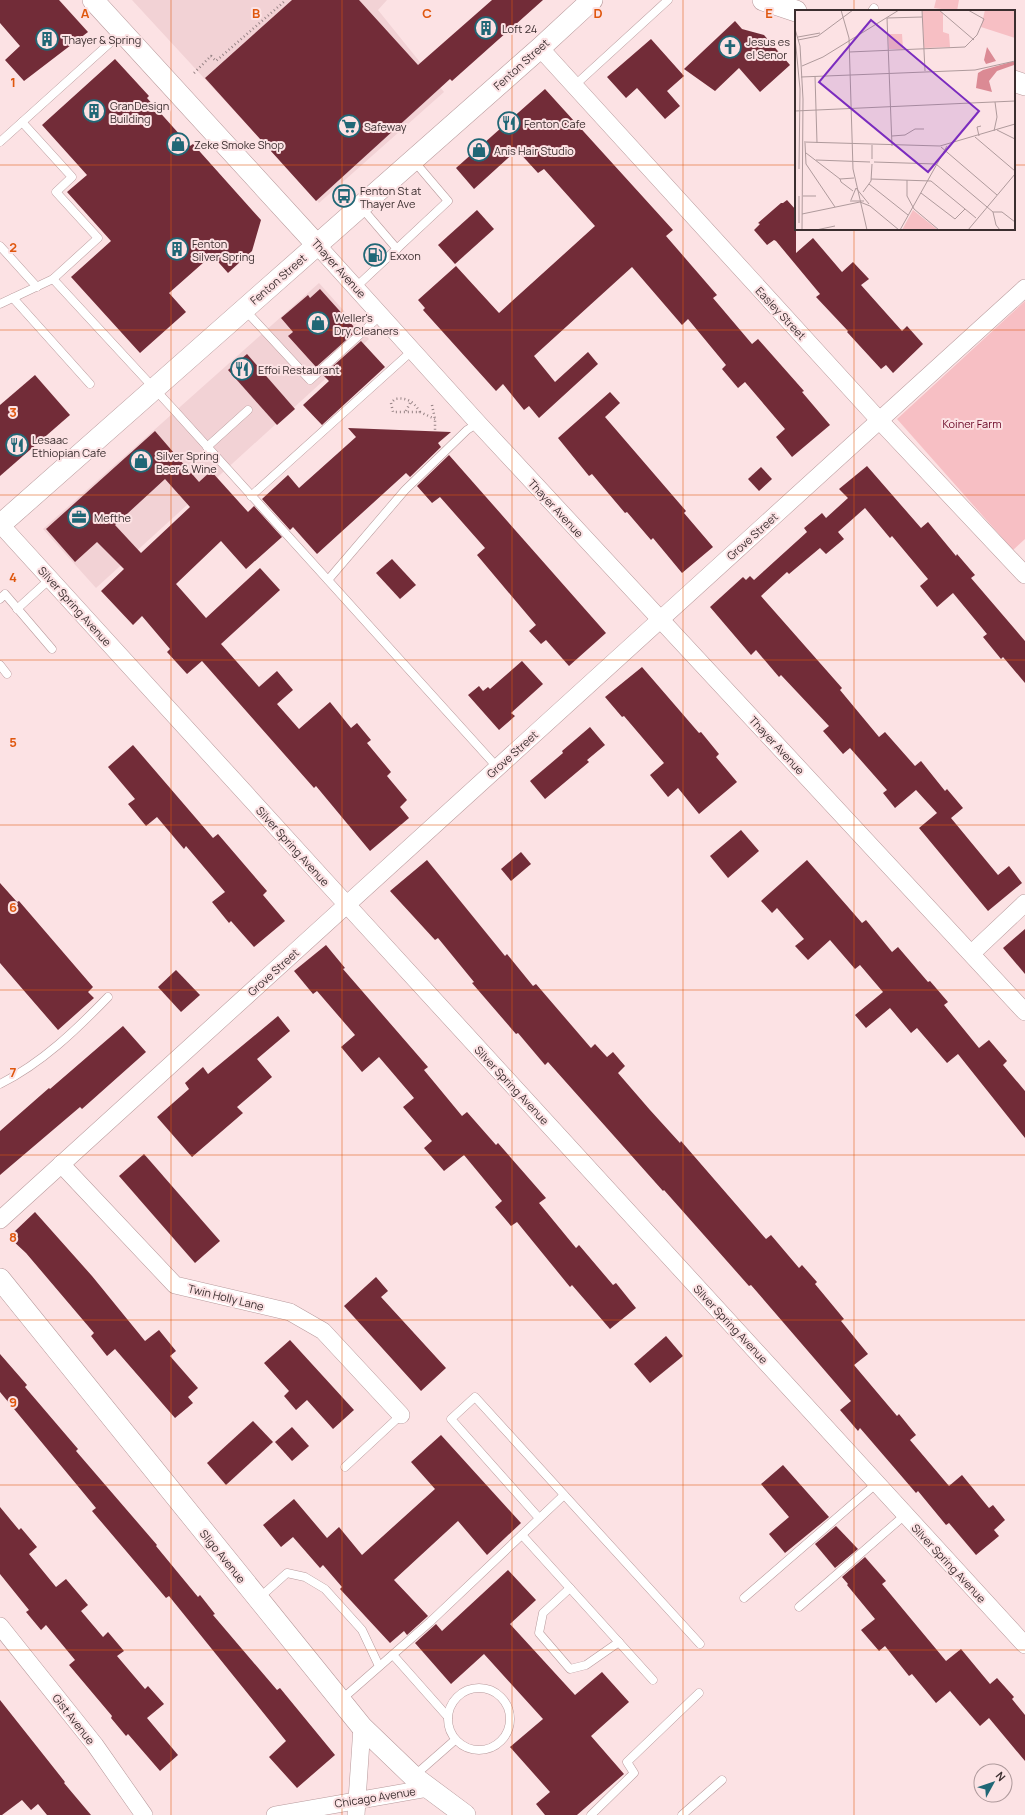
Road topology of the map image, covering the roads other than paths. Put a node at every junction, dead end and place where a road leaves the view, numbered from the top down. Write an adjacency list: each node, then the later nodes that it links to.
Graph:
1 (592, 0): 7 (street, Fenton Street)
2 (668, 0): 10 (lane)
3 (765, 0): 5 (street)
4 (100, 4): 6 (street, Thayer Avenue)
5 (795, 11)
6 (122, 31): 11 (lane); 15 (street, Thayer Avenue)
7 (540, 48): 10 (street, Easley Street); 13 (street, Fenton Street)
8 (1015, 81): 9 (street)
9 (1025, 85)
10 (574, 86): 30 (street, Easley Street)
11 (22, 122): 12 (lane); 18 (lane)
12 (0, 142)
13 (413, 160): 14 (street, Fenton Street); 17 (lane)
14 (360, 207): 15 (street, Fenton Street); 17 (lane)
15 (317, 245): 20 (street, Thayer Avenue); 24 (street, Fenton Street)
16 (0, 246): 19 (lane)
17 (397, 249): 20 (lane)
18 (53, 278): 19 (lane); 28 (lane)
19 (36, 287): 22 (lane)
20 (356, 287): 25 (street, Thayer Avenue)
21 (1025, 288): 30 (street, Grove Street)
22 (13, 298): 23 (lane); 27 (lane)
23 (0, 304)
24 (244, 309): 25 (lane); 28 (street, Fenton Street)
25 (381, 315): 26 (street, Thayer Avenue)
26 (413, 350): 31 (street, Thayer Avenue); 33 (lane)
27 (90, 384)
28 (154, 389): 32 (lane); 34 (street, Fenton Street)
29 (248, 410): 32 (lane)
30 (880, 421): 35 (street, Easley Street); 40 (street, Grove Street)
31 (478, 423): 37 (lane); 40 (street, Thayer Avenue)
32 (207, 447): 33 (lane)
33 (251, 496): 37 (lane)
34 (0, 524): 36 (street, Silver Spring Avenue)
35 (1025, 575)
36 (50, 579): 39 (lane); 46 (street, Silver Spring Avenue)
37 (328, 580): 44 (lane)
38 (0, 599): 39 (lane)
39 (17, 609): 41 (lane)
40 (660, 620): 44 (street, Grove Street); 47 (street, Thayer Avenue)
41 (52, 648)
42 (0, 666): 43 (lane)
43 (7, 674)
44 (497, 767): 46 (street, Grove Street)
45 (1025, 903): 47 (street)
46 (346, 905): 51 (street, Grove Street); 56 (street, Silver Spring Avenue)
47 (972, 953): 49 (street, Thayer Avenue)
48 (108, 997): 50 (lane)
49 (1025, 1012)
50 (0, 1084)
51 (61, 1164): 52 (street, Grove Street); 54 (street, Twin Holly Lane)
52 (0, 1220)
53 (0, 1278): 63 (street, Sligo Avenue)
54 (401, 1415): 55 (lane)
55 (345, 1467)
56 (878, 1484): 58 (street, Silver Spring Avenue); 62 (lane)
57 (564, 1495): 59 (lane); 59 (lane); 67 (lane)
58 (905, 1515): 64 (lane); 68 (street, Silver Spring Avenue)
59 (539, 1518): 60 (lane)
60 (522, 1535): 61 (lane); 69 (lane)
61 (570, 1588): 66 (lane); 66 (lane)
62 (744, 1598)
63 (258, 1599): 70 (lane); 73 (street, Sligo Avenue)
64 (799, 1607)
65 (0, 1626): 80 (street, Gist Avenue)
66 (619, 1642): 71 (lane)
67 (700, 1644)
68 (1025, 1645)
69 (393, 1655): 70 (lane); 74 (lane)
70 (379, 1666): 73 (lane)
71 (653, 1680)
72 (699, 1693): 83 (lane)
73 (340, 1701): 75 (street, Sligo Avenue)
74 (448, 1717): 76 (lane); 76 (lane)
75 (362, 1727): 78 (street, Sligo Avenue); 79 (street)
76 (456, 1740): 78 (lane)
77 (722, 1780): 84 (lane)
78 (421, 1783): 79 (street, Chicago Avenue); 82 (street, Sligo Avenue)
79 (356, 1807): 81 (street, Chicago Avenue)
80 (144, 1815)
81 (275, 1815)
82 (465, 1815)
83 (591, 1815)
84 (682, 1815)

